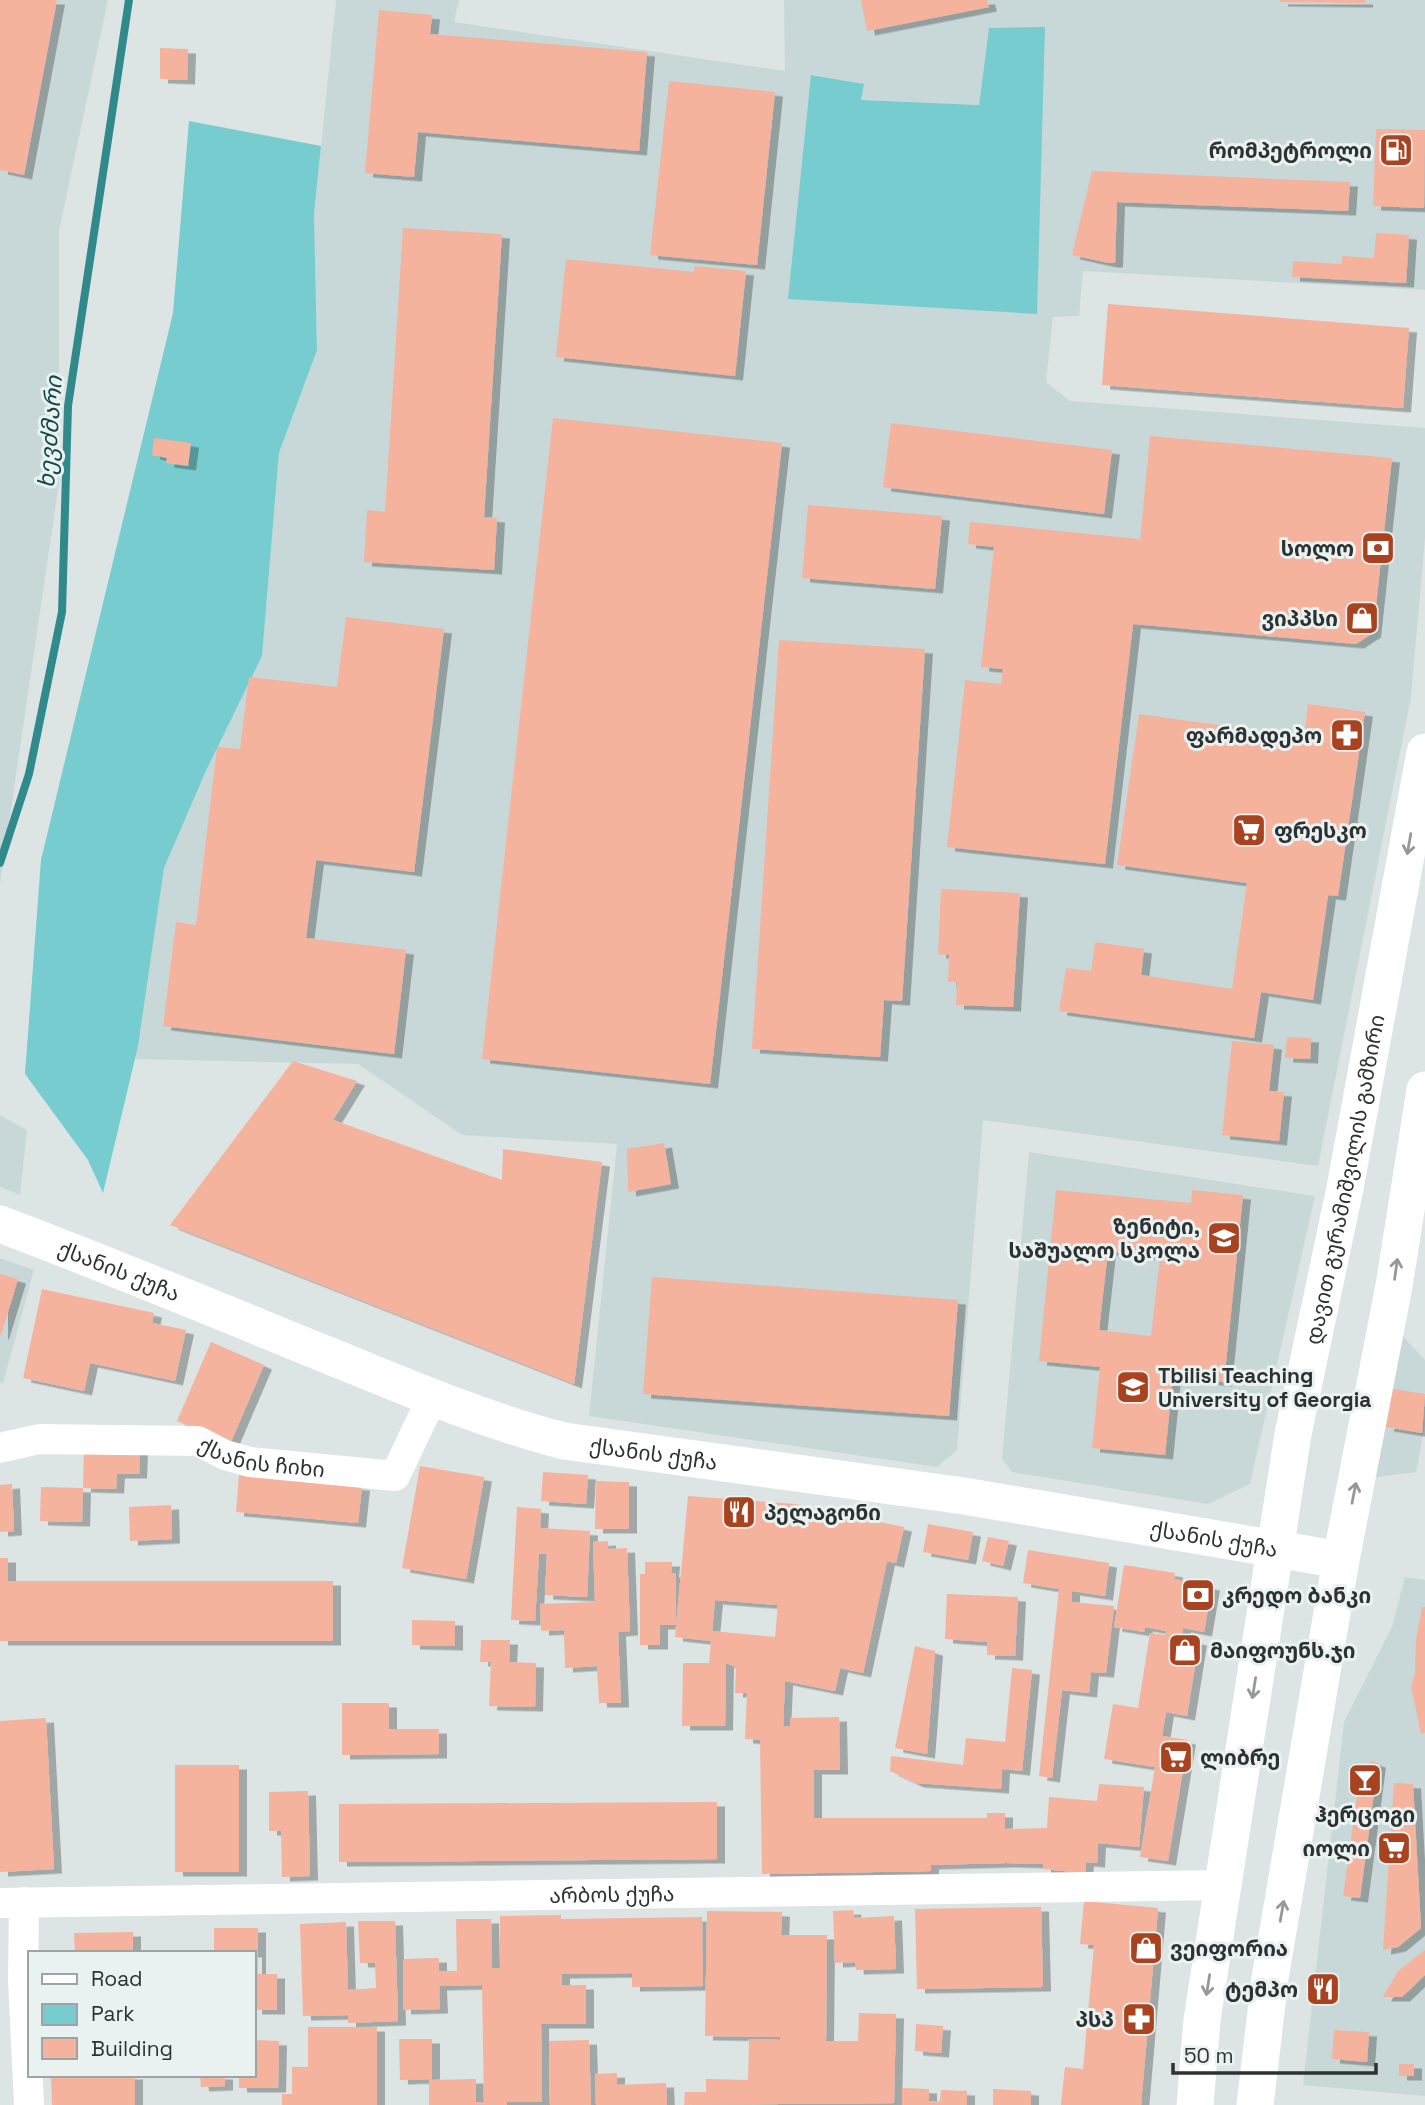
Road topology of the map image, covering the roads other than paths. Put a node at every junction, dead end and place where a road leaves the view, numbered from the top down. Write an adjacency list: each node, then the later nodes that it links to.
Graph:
1 (1425, 752): 7 (main road, დავით გურამიშვილის გამზირი, one-way to 7)
2 (1425, 1090): 3 (main road)
3 (1416, 1194): 8 (main road, one-way to 3)
4 (0, 1224): 5 (main road, ქსანის ქუჩა)
5 (432, 1398): 6 (street, ქსანის ჩიხი); 7 (main road, ქსანის ქუჩა)
6 (0, 1448)
7 (1274, 1548): 8 (main road, ქსანის ქუჩა); 9 (main road, დავით გურამიშვილის გამზირი, one-way to 9)
8 (1341, 1559): 13 (main road, one-way to 8)
9 (1224, 1885): 10 (street, არბოს ქუჩა); 12 (main road, დავით გურამიშვილის გამზირი, one-way to 12)
10 (12, 1903): 11 (street)
11 (29, 2105)
12 (1195, 2105)
13 (1255, 2105)

